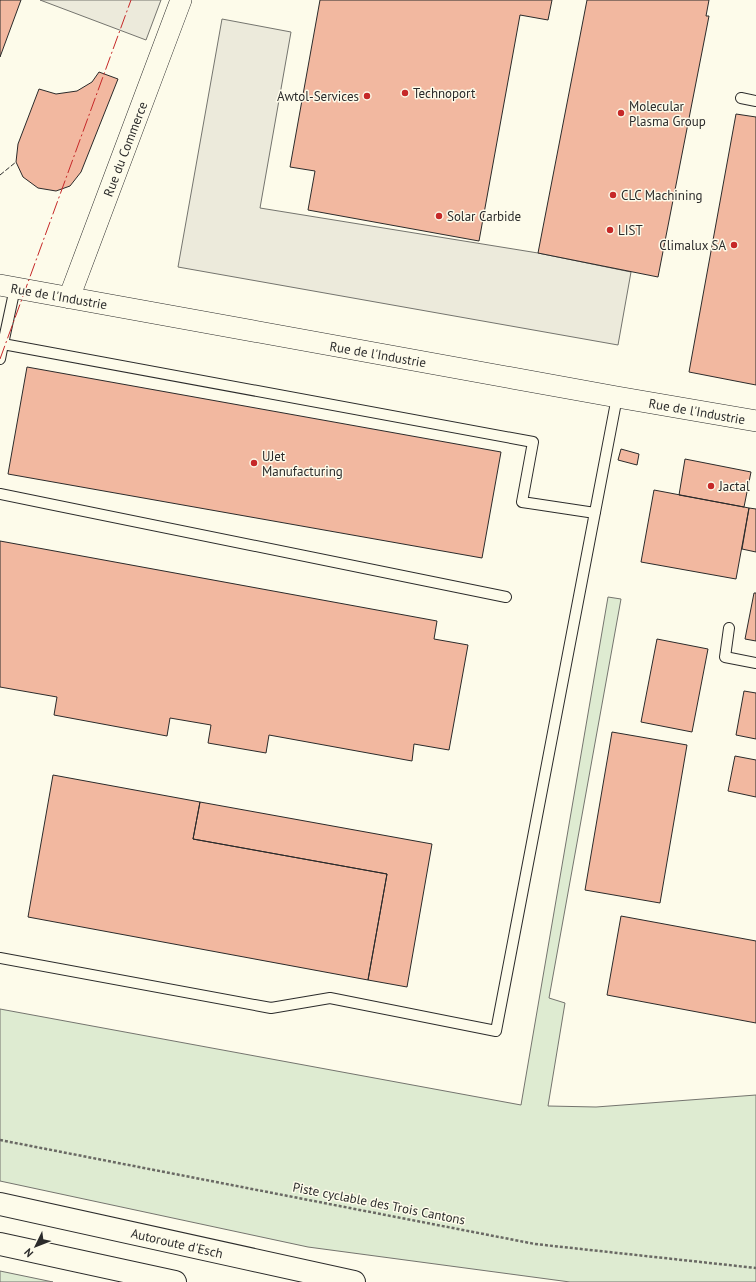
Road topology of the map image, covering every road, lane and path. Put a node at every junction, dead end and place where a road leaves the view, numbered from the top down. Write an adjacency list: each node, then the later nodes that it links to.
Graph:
1 (181, 0): 5 (street, Rue du Commerce)
2 (741, 98): 3 (lane)
3 (756, 102)
4 (8, 287): 5 (street, Rue de l'Industrie); 6 (lane)
5 (69, 298): 8 (street, Rue de l'Industrie)
6 (3, 344): 7 (lane); 11 (lane)
7 (0, 359)
8 (617, 397): 9 (street, Rue de l'Industrie); 11 (lane)
9 (756, 421)
10 (0, 494): 12 (lane)
11 (595, 513): 15 (lane)
12 (506, 597)
13 (729, 628): 14 (lane)
14 (756, 663)
15 (0, 958)
16 (0, 1140): 19 (path, Piste cyclable des Trois Cantons)
17 (0, 1204): 21 (highway, Autoroute d'Esch)
18 (0, 1244): 20 (highway)
19 (756, 1268)
20 (175, 1282)
21 (353, 1282)

